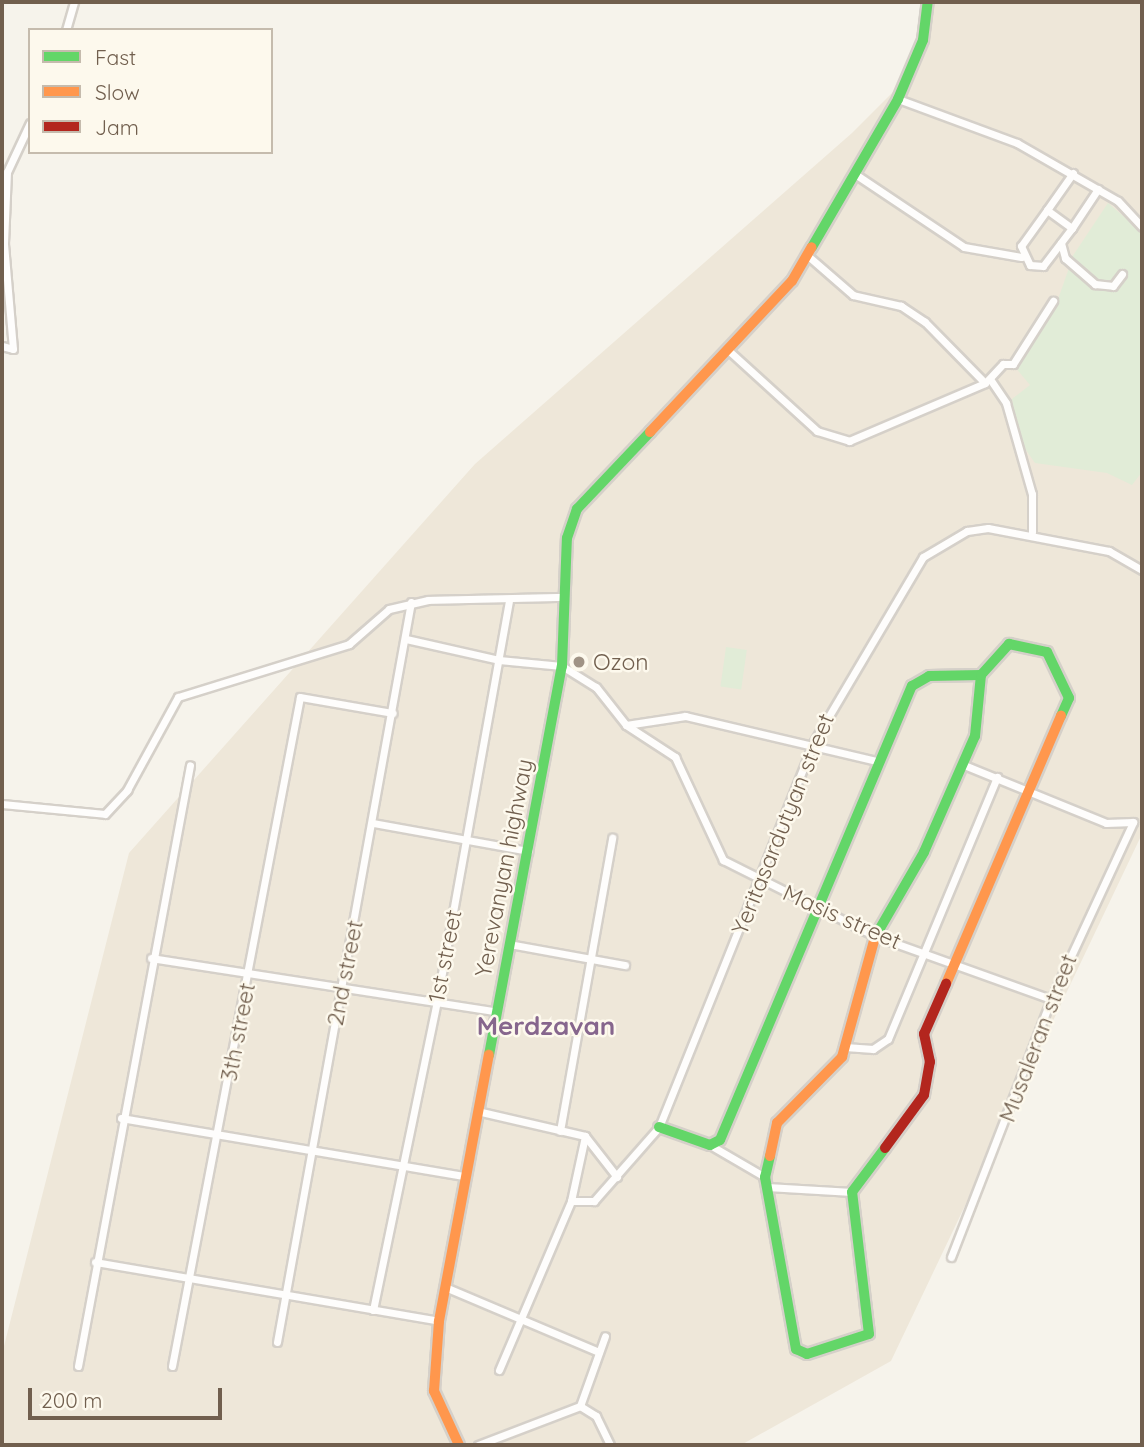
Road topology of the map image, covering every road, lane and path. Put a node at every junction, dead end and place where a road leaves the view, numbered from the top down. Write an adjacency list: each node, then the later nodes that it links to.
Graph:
1 (74, 2): 3 (street)
2 (928, 2): 4 (street, Yerevanyan highway)
3 (67, 28)
4 (898, 99): 6 (street); 7 (street, Yerevanyan highway)
5 (28, 127): 17 (street)
6 (1073, 173): 8 (street); 9 (street)
7 (855, 174): 13 (street, Yerevanyan highway); 14 (street)
8 (1098, 189): 10 (street); 11 (street)
9 (1047, 210): 11 (street); 14 (street)
10 (1142, 227)
11 (1072, 228): 12 (street)
12 (1061, 243): 14 (street); 15 (street)
13 (808, 256): 18 (street, Yerevanyan highway); 19 (street)
14 (1021, 257)
15 (1122, 274)
16 (1053, 301): 19 (street)
17 (2, 346)
18 (727, 349): 19 (street); 22 (street, Yerevanyan highway)
19 (987, 381): 20 (street)
20 (1032, 532): 21 (street, Yeritasardutyan street); 31 (street, Yeritasardutyan street)
21 (1142, 570)
22 (564, 597): 23 (street); 27 (street, Yerevanyan highway)
23 (509, 601): 24 (street); 26 (street, 1st street)
24 (411, 602): 25 (street, 2nd street); 37 (street)
25 (406, 639): 26 (street); 29 (street, 2nd street)
26 (499, 660): 27 (street); 40 (street, 1st street)
27 (562, 666): 30 (street, Masis street); 41 (street, Yerevanyan highway)
28 (981, 676): 32 (street); 34 (street); 36 (street)
29 (393, 713): 38 (street, 2nd street); 51 (street, 3th street)
30 (626, 725): 31 (street); 42 (street, Masis street)
31 (813, 743): 32 (street); 42 (street, Yeritasardutyan street)
32 (877, 761): 43 (street)
33 (190, 765): 47 (street)
34 (964, 765): 35 (street); 44 (street)
35 (997, 777): 36 (street); 46 (street)
36 (1031, 788): 49 (street); 53 (street, Musaleran street)
37 (2, 804)
38 (373, 823): 40 (street); 52 (street, 2nd street)
39 (612, 838): 48 (street)
40 (467, 839): 41 (street); 54 (street, 1st street)
41 (528, 851): 45 (street, Yerevanyan highway)
42 (760, 880): 43 (street, Masis street); 59 (street, Yeritasardutyan street)
43 (818, 906): 44 (street, Masis street); 63 (street)
44 (875, 936): 46 (street, Masis street); 56 (street)
45 (509, 944): 48 (street); 55 (street, Yerevanyan highway)
46 (922, 950): 49 (street, Masis street); 56 (street)
47 (151, 958): 51 (street); 58 (street)
48 (590, 960): 50 (street); 60 (street)
49 (954, 960): 53 (street, Masis street); 69 (street)
50 (625, 965)
51 (249, 973): 52 (street); 62 (street, 3th street)
52 (344, 988): 54 (street); 64 (street, 2nd street)
53 (1051, 999): 71 (street, Musaleran street)
54 (437, 1001): 55 (street); 65 (street, 1st street)
55 (494, 1011): 57 (street, Yerevanyan highway)
56 (845, 1047): 68 (street)
57 (476, 1111): 60 (street); 66 (street, Yerevanyan highway)
58 (121, 1118): 62 (street); 72 (street)
59 (659, 1127): 63 (street); 67 (street, Yeritasardutyan street)
60 (560, 1131): 61 (street)
61 (585, 1136): 67 (street); 70 (street)
62 (218, 1138): 64 (street); 73 (street, 3th street)
63 (710, 1145): 68 (street)
64 (308, 1149): 65 (street); 75 (street, 2nd street)
65 (403, 1166): 66 (street); 76 (street, 1st street)
66 (465, 1176): 74 (street, Yerevanyan highway)
67 (617, 1177): 70 (street, Yeritasardutyan street)
68 (766, 1182): 69 (street); 69 (street)
69 (852, 1192)
70 (572, 1201): 77 (street)
71 (951, 1257)
72 (95, 1262): 73 (street); 82 (street)
73 (190, 1283): 75 (street); 83 (street, 3th street)
74 (445, 1287): 77 (street); 78 (street, Yerevanyan highway)
75 (284, 1295): 76 (street); 80 (street, 2nd street)
76 (373, 1310): 78 (street)
77 (521, 1319): 81 (street); 84 (street)
78 (439, 1321): 86 (street, Yerevanyan highway)
79 (605, 1336): 81 (street)
80 (277, 1342)
81 (599, 1352): 85 (street)
82 (78, 1366)
83 (172, 1366)
84 (499, 1370)
85 (580, 1406): 87 (street); 88 (street)
86 (459, 1445)
87 (478, 1445)
88 (610, 1445)

